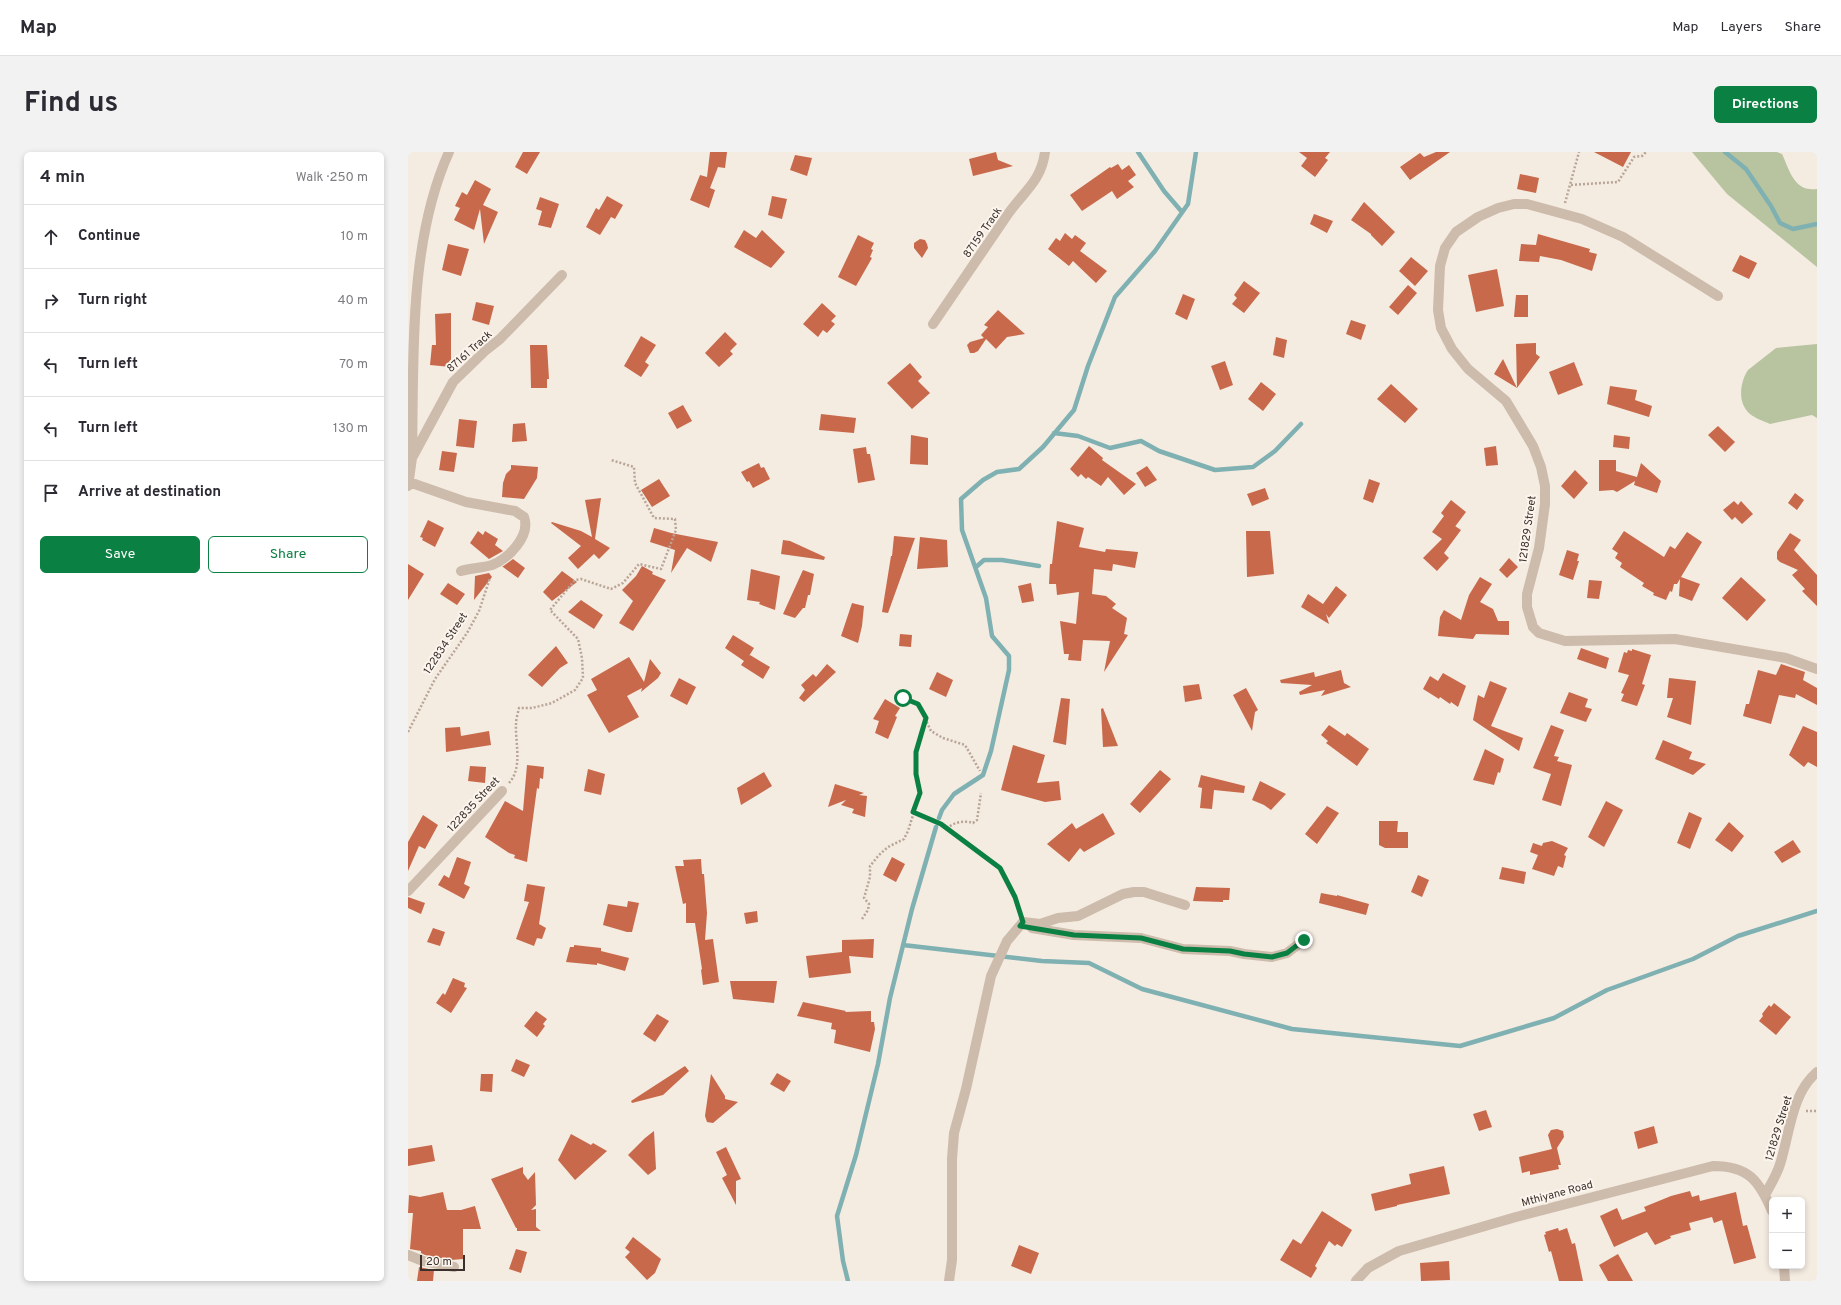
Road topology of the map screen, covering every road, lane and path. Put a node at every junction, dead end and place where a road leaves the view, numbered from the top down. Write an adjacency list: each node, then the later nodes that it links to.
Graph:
1 (449, 152): 10 (street)
2 (1045, 152): 9 (street, 87159 Track)
3 (1579, 152): 5 (path)
4 (1646, 152): 5 (path)
5 (1571, 185): 6 (path)
6 (1562, 213): 8 (street, 121829 Street); 15 (street, 121829 Street)
7 (562, 275): 10 (street, 87161 Track)
8 (1718, 296)
9 (933, 324)
10 (412, 458): 12 (street)
11 (611, 460): 20 (path, 122835 Street)
12 (408, 484): 13 (street)
13 (493, 564): 14 (street); 18 (path, 122834 Street)
14 (461, 571)
15 (1817, 669)
16 (903, 698): 17 (path)
17 (926, 718): 19 (path); 22 (path)
18 (408, 732)
19 (980, 771)
20 (502, 791): 24 (street, 122835 Street)
21 (981, 793): 23 (path)
22 (913, 812): 23 (path); 26 (path)
23 (948, 829): 27 (path)
24 (408, 891)
25 (1185, 905): 27 (street)
26 (862, 919)
27 (1021, 924): 28 (street); 35 (street)
28 (1304, 940)
29 (1817, 1072): 30 (street, 121829 Street)
30 (1765, 1195): 31 (street, Mthiyane Road); 36 (street, Mthiyane Road)
31 (1769, 1204)
32 (408, 1255): 33 (street)
33 (454, 1267)
34 (1784, 1269): 37 (street)
35 (949, 1281)
36 (1356, 1281)
37 (1785, 1281)

